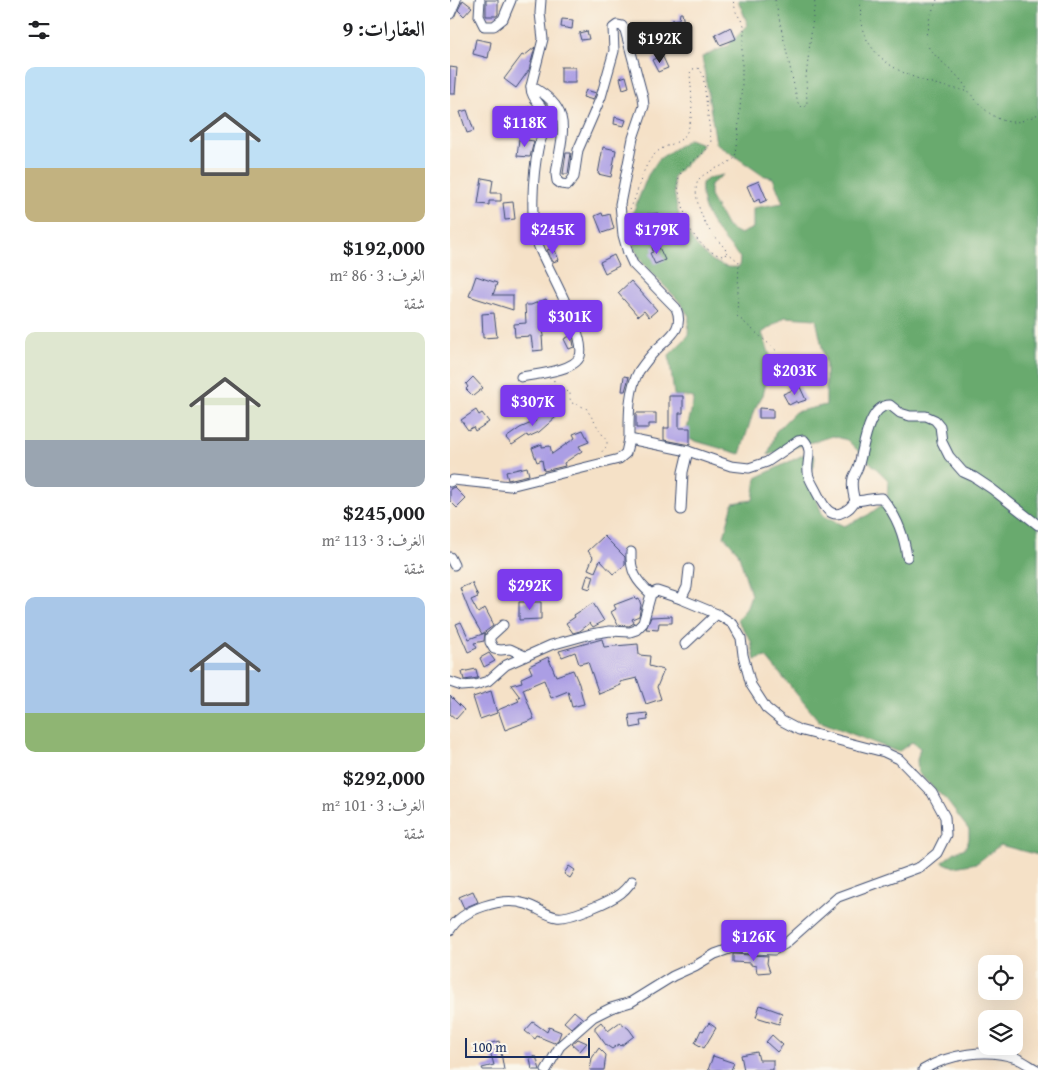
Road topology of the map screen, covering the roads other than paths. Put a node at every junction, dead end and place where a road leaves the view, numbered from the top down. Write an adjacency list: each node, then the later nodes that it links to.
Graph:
1 (456, 0): 5 (street)
2 (480, 0): 3 (street)
3 (511, 0)
4 (541, 0): 6 (street)
5 (450, 14)
6 (532, 86): 7 (street); 8 (street)
7 (521, 377)
8 (629, 440): 9 (street); 10 (street)
9 (688, 451): 11 (street); 12 (street)
10 (450, 482)
11 (855, 502): 13 (street); 15 (street)
12 (681, 510)
13 (1038, 525)
14 (631, 552): 17 (street)
15 (908, 557)
16 (689, 569): 18 (street)
17 (650, 594): 18 (street); 22 (street)
18 (681, 599): 19 (street)
19 (717, 614): 21 (street); 26 (street)
20 (503, 625): 22 (street)
21 (685, 644)
22 (525, 656): 23 (street)
23 (450, 682)
24 (632, 881): 25 (street)
25 (450, 930)
26 (546, 1070)
27 (923, 1070): 28 (street)
28 (1036, 1070)

